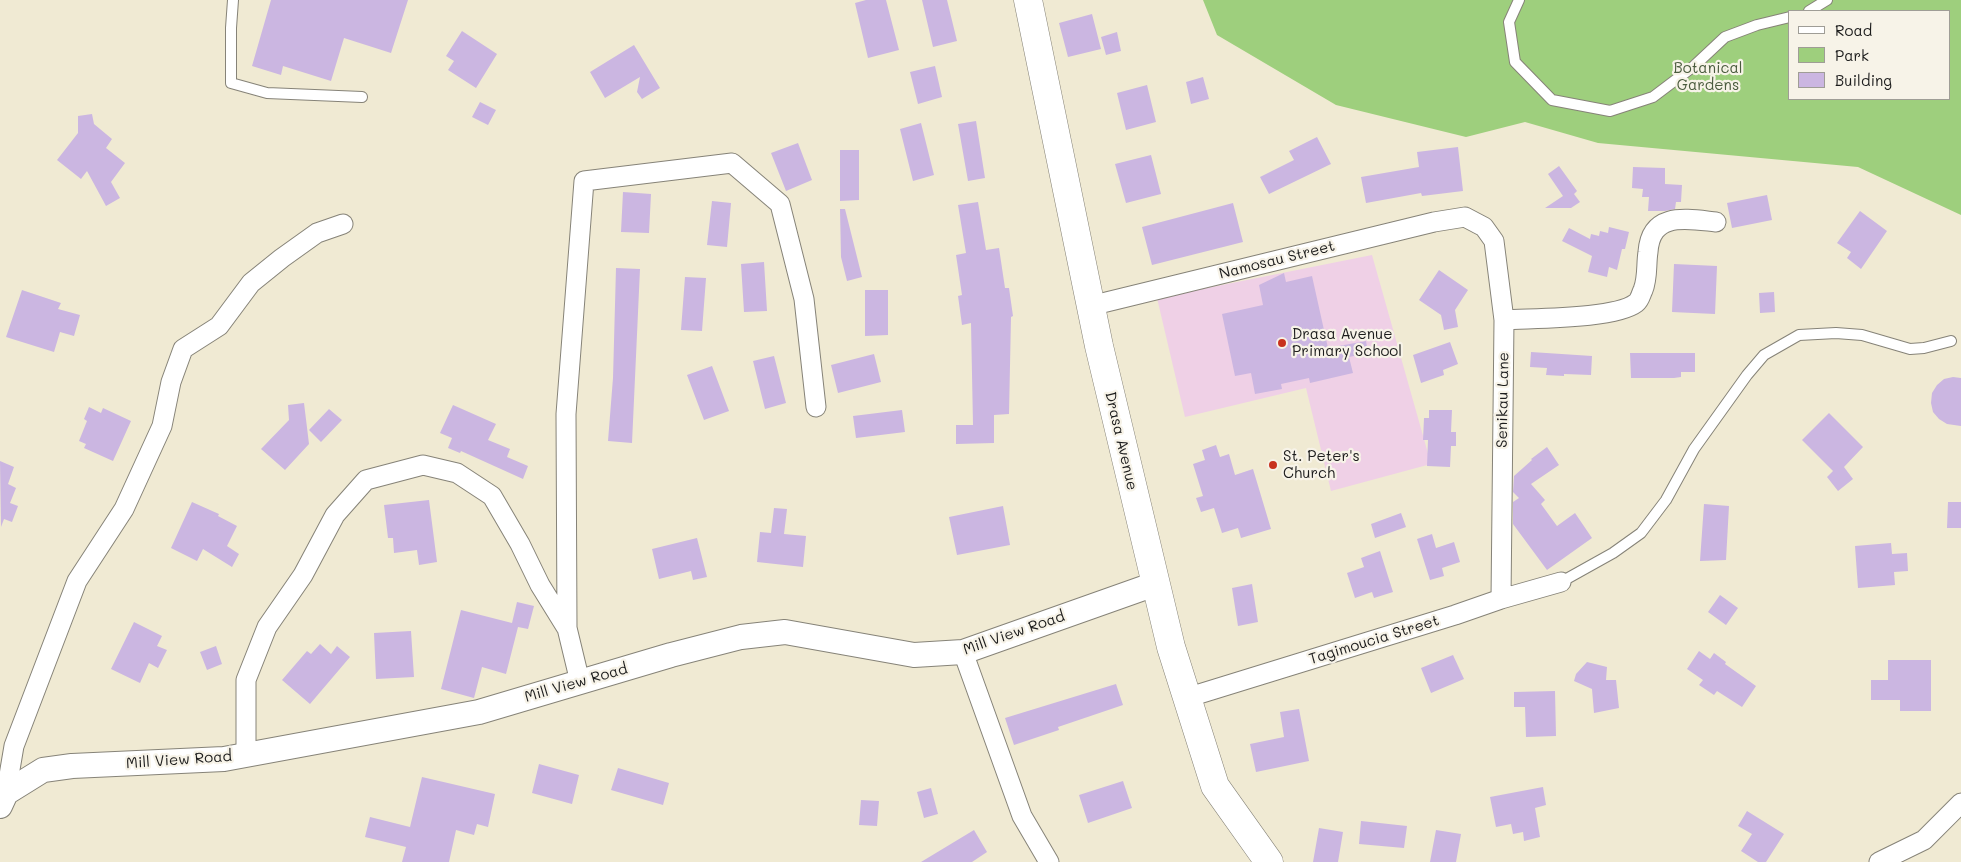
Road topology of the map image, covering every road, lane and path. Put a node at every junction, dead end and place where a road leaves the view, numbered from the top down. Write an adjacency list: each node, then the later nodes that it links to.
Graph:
1 (233, 0): 7 (lane)
2 (1028, 0): 11 (highway, Drasa Avenue)
3 (1519, 0): 6 (lane)
4 (1827, 0): 5 (lane)
5 (1811, 10)
6 (1788, 17)
7 (362, 97)
8 (1465, 217): 11 (street, Namosau Street); 12 (street, Senikau Lane)
9 (1716, 222): 12 (street)
10 (343, 224): 23 (street)
11 (1090, 306): 16 (highway, Drasa Avenue)
12 (1504, 320): 17 (street, Senikau Lane)
13 (1951, 341): 15 (lane)
14 (816, 407): 18 (street)
15 (1562, 582): 17 (street, Tagimoucia Street)
16 (1155, 584): 19 (street, Mill View Road); 21 (highway, Drasa Avenue)
17 (1501, 599): 21 (street, Tagimoucia Street)
18 (567, 628): 20 (street); 22 (street)
19 (963, 652): 20 (street, Mill View Road); 25 (street)
20 (580, 682): 22 (street, Mill View Road)
21 (1186, 698): 26 (highway, Drasa Avenue)
22 (246, 755): 23 (street, Mill View Road)
23 (3, 799)
24 (1961, 803): 27 (street)
25 (1049, 862)
26 (1269, 862)
27 (1879, 862)

